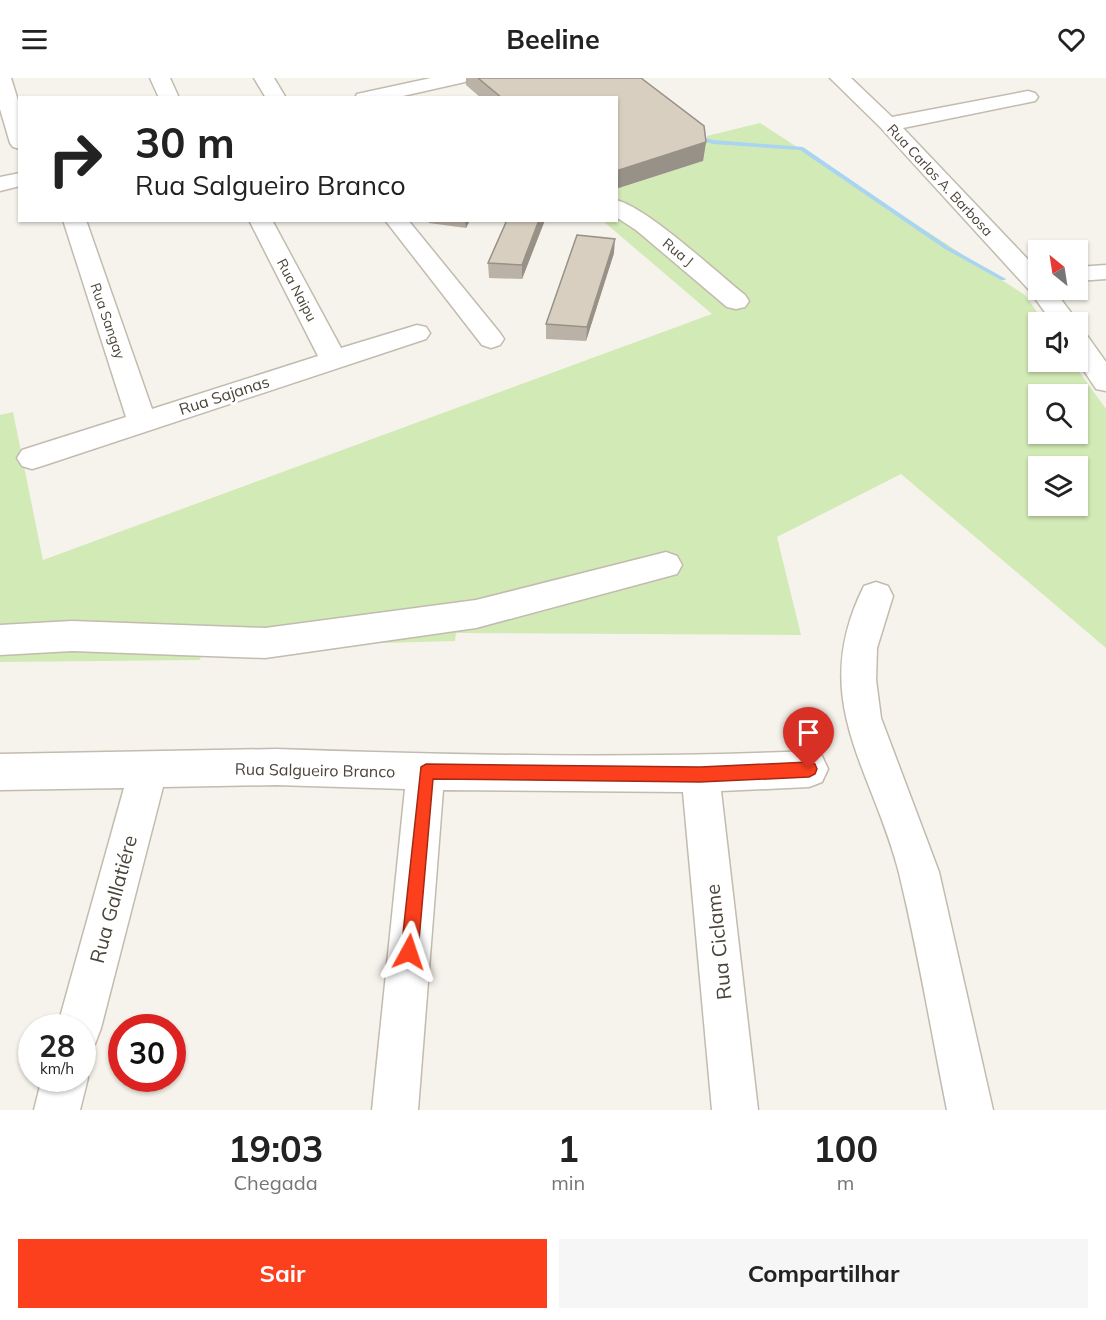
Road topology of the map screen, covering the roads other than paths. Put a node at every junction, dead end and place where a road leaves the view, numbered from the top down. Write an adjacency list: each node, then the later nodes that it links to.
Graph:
1 (1, 78): 11 (street)
2 (160, 78): 6 (street)
3 (264, 78): 7 (street)
4 (840, 78): 10 (street, Rua Carlos A. Barbosa)
5 (457, 82): 8 (street)
6 (168, 96)
7 (275, 96)
8 (376, 96)
9 (1028, 96): 10 (street)
10 (888, 124): 18 (street, Rua Carlos A. Barbosa)
11 (18, 136)
12 (18, 180): 13 (street)
13 (0, 184)
14 (618, 208): 21 (street, Rua J)
15 (75, 222): 27 (street, Rua Sangay)
16 (261, 222): 25 (street, Rua Naipu)
17 (398, 222): 23 (street)
18 (1028, 271)
19 (1106, 272): 20 (street)
20 (1088, 273)
21 (736, 301)
22 (417, 333): 25 (street, Rua Sajanas)
23 (491, 339)
24 (1088, 356): 26 (street)
25 (334, 360): 27 (street, Rua Sajanas)
26 (1106, 382)
27 (142, 422): 28 (street, Rua Sajanas)
28 (32, 458)
29 (666, 565): 31 (street)
30 (876, 596): 42 (street)
31 (0, 640)
32 (809, 769): 36 (street, Rua Salgueiro Branco)
33 (148, 771): 34 (street, Rua Salgueiro Branco); 35 (street, Rua Salgueiro Branco); 37 (street, Rua Gallatiére)
34 (0, 772)
35 (426, 772): 36 (street, Rua Salgueiro Branco); 40 (street)
36 (700, 774): 41 (street, Rua Ciclame)
37 (83, 1014)
38 (62, 1092): 39 (street)
39 (57, 1110)
40 (395, 1110)
41 (735, 1110)
42 (970, 1110)

